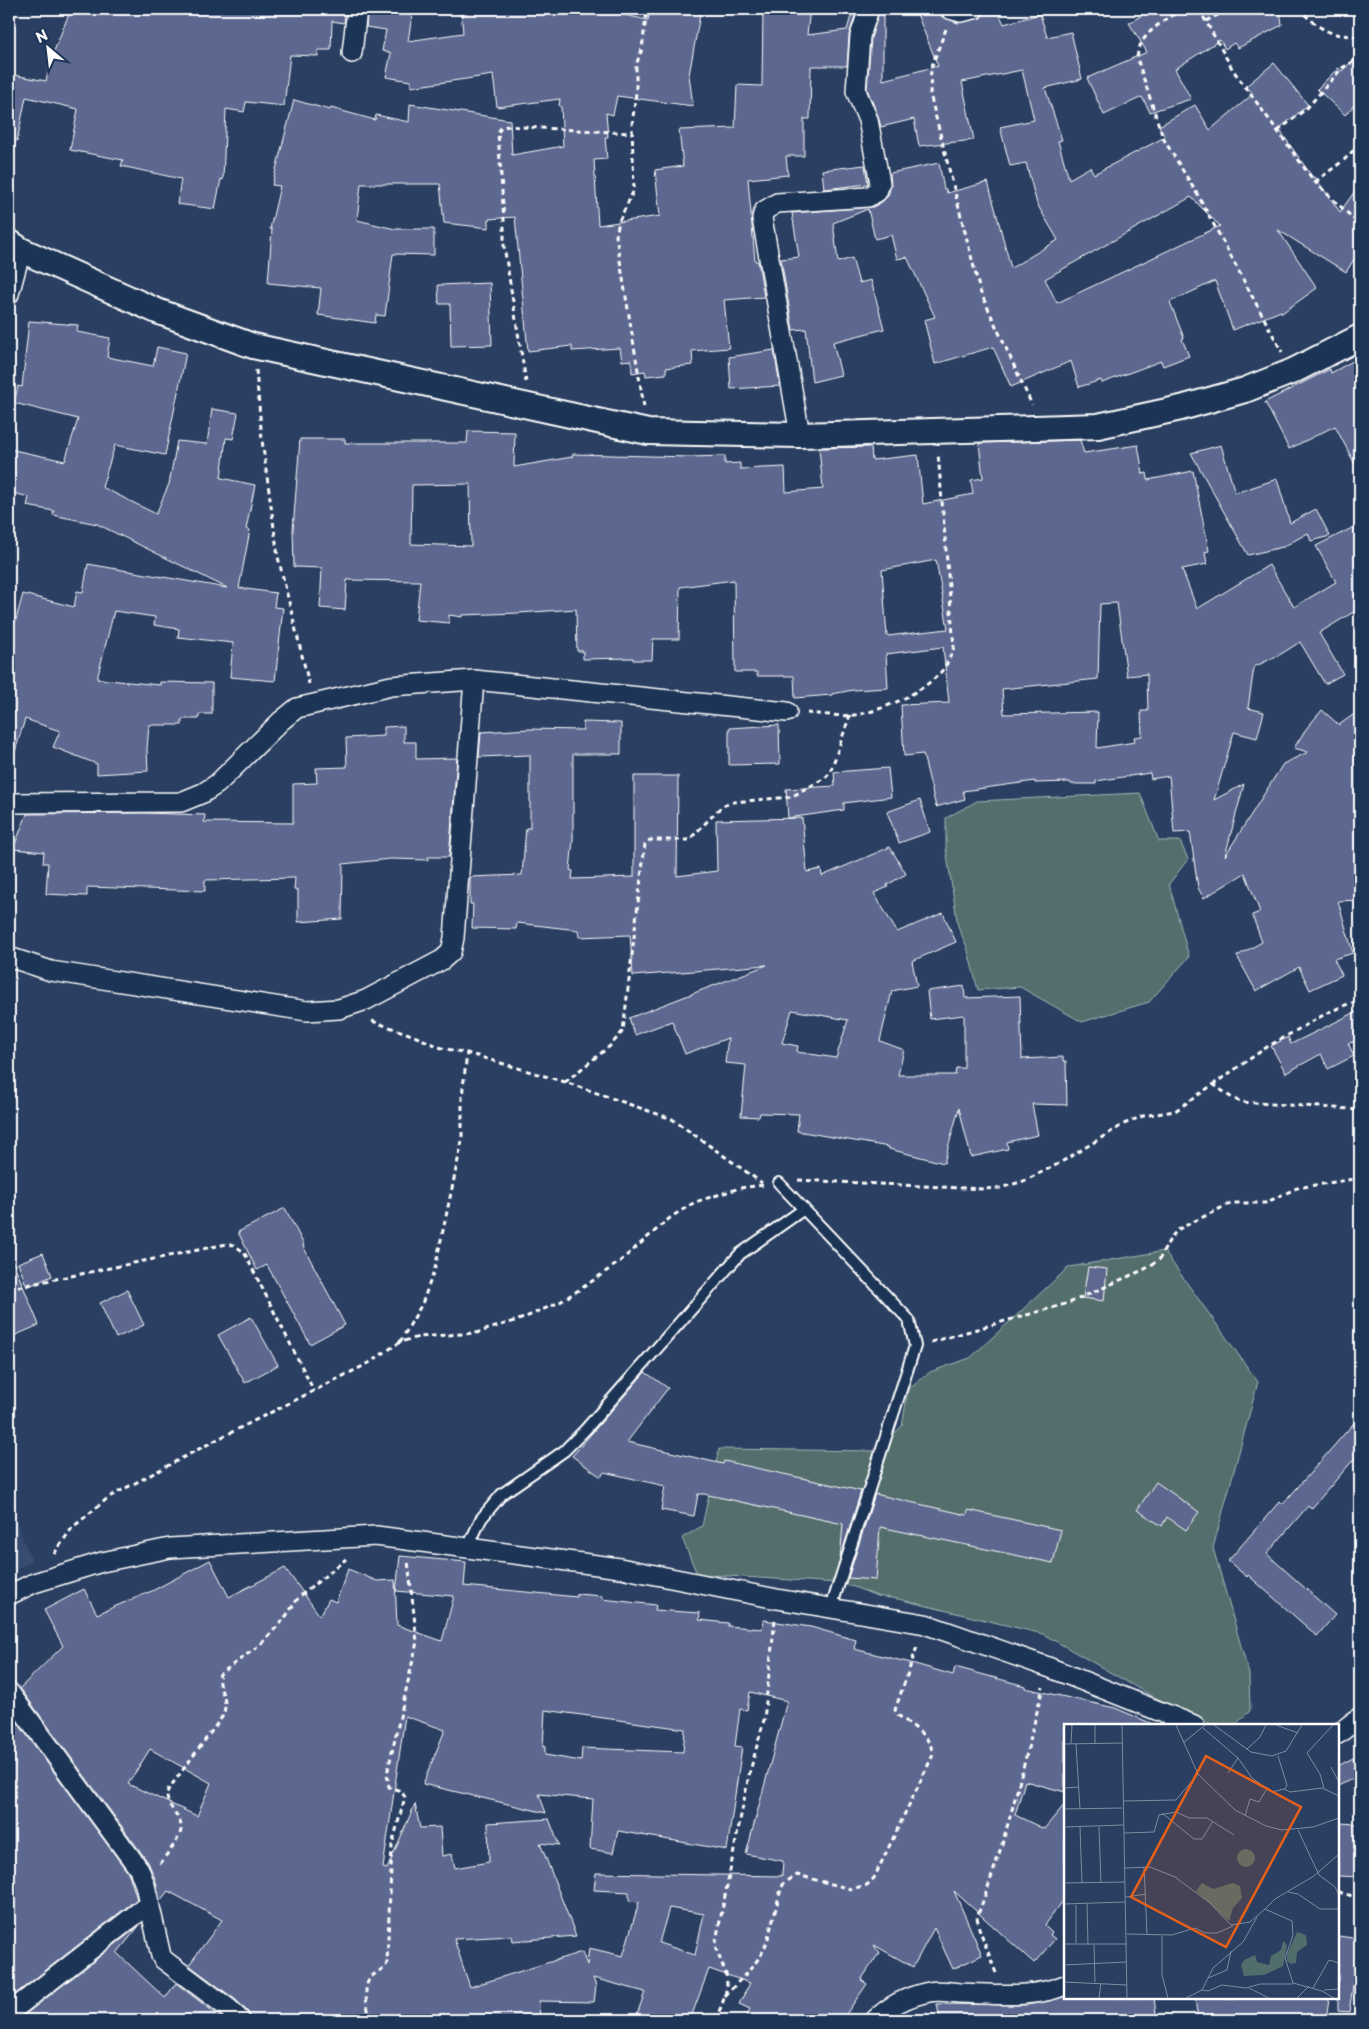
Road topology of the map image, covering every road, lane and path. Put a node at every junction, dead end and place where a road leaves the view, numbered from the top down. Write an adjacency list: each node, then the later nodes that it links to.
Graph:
1 (357, 9): 12 (street)
2 (647, 9): 15 (path)
3 (869, 9): 28 (street)
4 (951, 9): 5 (street); 25 (path)
5 (974, 9)
6 (1182, 9): 23 (path)
7 (1199, 9): 10 (path)
8 (1230, 9): 10 (path)
9 (1298, 9): 11 (path)
10 (1206, 21): 14 (path)
11 (1360, 38)
12 (352, 53)
13 (1360, 58): 14 (path)
14 (1278, 131): 17 (path)
15 (632, 133): 24 (path); 27 (path)
16 (1360, 144): 17 (path)
17 (1315, 182): 18 (path)
18 (1360, 225)
19 (15, 246): 20 (street); 22 (street)
20 (9, 294)
21 (1360, 337): 23 (street)
22 (253, 346): 24 (street); 30 (path)
23 (1293, 370): 25 (street)
24 (530, 408): 27 (street)
25 (1043, 428): 26 (street)
26 (936, 430): 28 (street); 32 (path)
27 (648, 432): 28 (street)
28 (800, 435)
29 (474, 680): 30 (street); 31 (street); 36 (street)
30 (313, 704): 33 (street)
31 (787, 712): 32 (path)
32 (850, 715): 38 (path)
33 (9, 803)
34 (9, 957): 36 (street)
35 (1360, 1002): 39 (path)
36 (339, 1009): 37 (path)
37 (467, 1053): 38 (path); 46 (path)
38 (565, 1082): 43 (path)
39 (1213, 1084): 40 (path); 42 (path)
40 (1360, 1115)
41 (1360, 1178): 47 (path)
42 (779, 1183): 43 (path); 44 (lane)
43 (765, 1184): 46 (path)
44 (804, 1209): 47 (lane); 50 (lane)
45 (9, 1286): 48 (path)
46 (400, 1342): 48 (path)
47 (916, 1346): 55 (lane)
48 (314, 1391): 52 (path)
49 (406, 1539): 50 (street); 52 (street); 72 (path)
50 (468, 1547): 54 (street)
51 (348, 1558): 62 (path)
52 (34, 1583): 53 (street)
53 (9, 1595)
54 (777, 1599): 55 (street); 68 (path)
55 (832, 1608): 56 (street)
56 (924, 1624): 57 (street); 68 (path)
57 (1048, 1667): 60 (street); 67 (path)
58 (9, 1692): 62 (street)
59 (1360, 1717): 61 (street)
60 (1191, 1724)
61 (1339, 1733)
62 (145, 1885): 65 (street)
63 (1339, 1892): 64 (path)
64 (1360, 1898)
65 (148, 1904): 69 (street); 71 (street)
66 (1064, 1985): 67 (street)
67 (1004, 1994): 74 (street)
68 (725, 1996): 73 (path)
69 (9, 2013)
70 (1360, 2014): 75 (path)
71 (240, 2020)
72 (370, 2020)
73 (716, 2020)
74 (875, 2020)
75 (1344, 2020)

